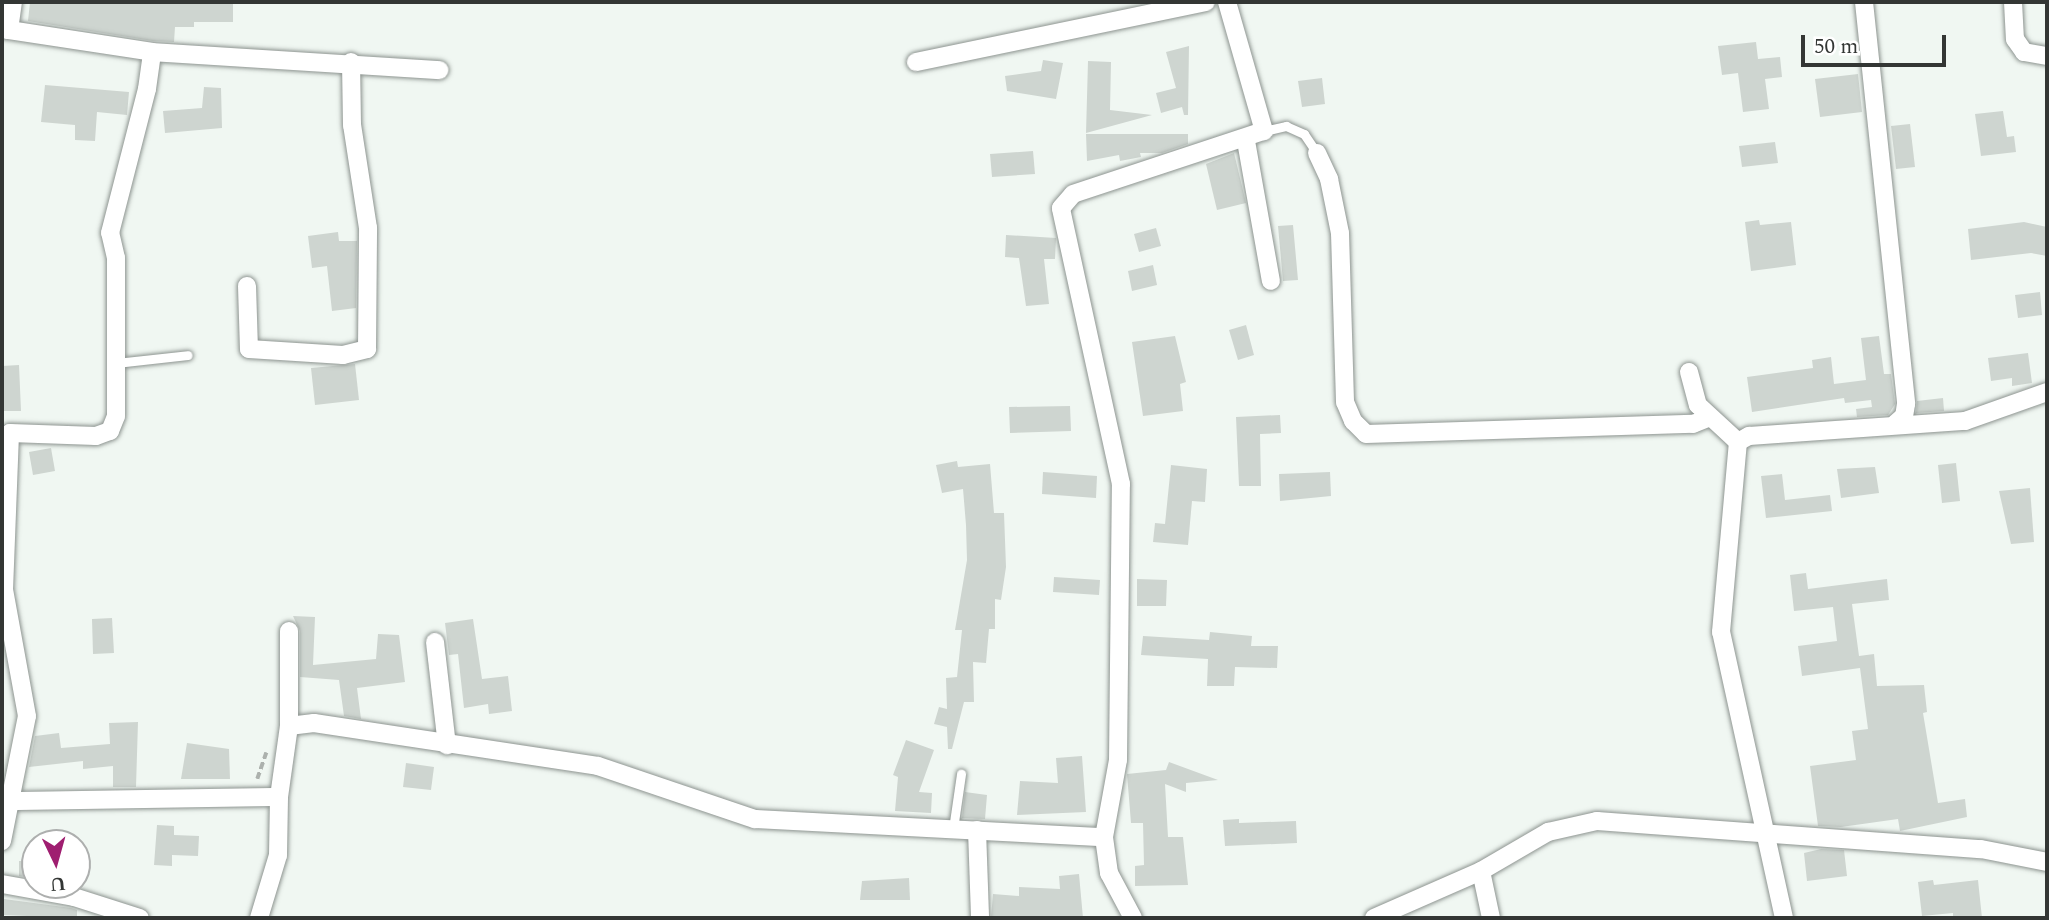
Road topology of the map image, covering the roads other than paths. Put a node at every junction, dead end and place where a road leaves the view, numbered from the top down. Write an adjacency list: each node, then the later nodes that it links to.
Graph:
1 (13, 2): 6 (street)
2 (1206, 2): 9 (street)
3 (1227, 2): 12 (street)
4 (1864, 2): 22 (street)
5 (2014, 2): 8 (street)
6 (5, 29): 7 (street)
7 (152, 52): 10 (street); 18 (street)
8 (2047, 56)
9 (916, 61)
10 (351, 62): 11 (street); 16 (street)
11 (439, 70)
12 (1264, 131): 13 (street); 14 (lane)
13 (1246, 141): 15 (street); 36 (street)
14 (1317, 153): 21 (street)
15 (1271, 281)
16 (247, 286)
17 (188, 355): 18 (lane)
18 (116, 363): 23 (street)
19 (1689, 372): 21 (street)
20 (2047, 392): 22 (street)
21 (1710, 417): 24 (street)
22 (1896, 423): 24 (street)
23 (6, 433): 25 (street)
24 (1738, 442): 35 (street)
25 (2, 544): 32 (street)
26 (289, 631): 28 (street)
27 (435, 642): 29 (street)
28 (289, 726): 29 (street); 31 (street)
29 (447, 746): 33 (street)
30 (961, 774): 33 (lane)
31 (279, 797): 32 (street); 42 (street)
32 (10, 801): 37 (street)
33 (953, 829): 34 (street)
34 (977, 830): 36 (street); 43 (street)
35 (1765, 834): 38 (street); 39 (street); 47 (street)
36 (1104, 837): 44 (street)
37 (2, 841)
38 (2047, 862)
39 (1481, 871): 45 (street); 46 (street)
40 (2, 884): 41 (street)
41 (140, 918)
42 (258, 918)
43 (980, 918)
44 (1133, 918)
45 (1374, 918)
46 (1491, 918)
47 (1784, 918)

